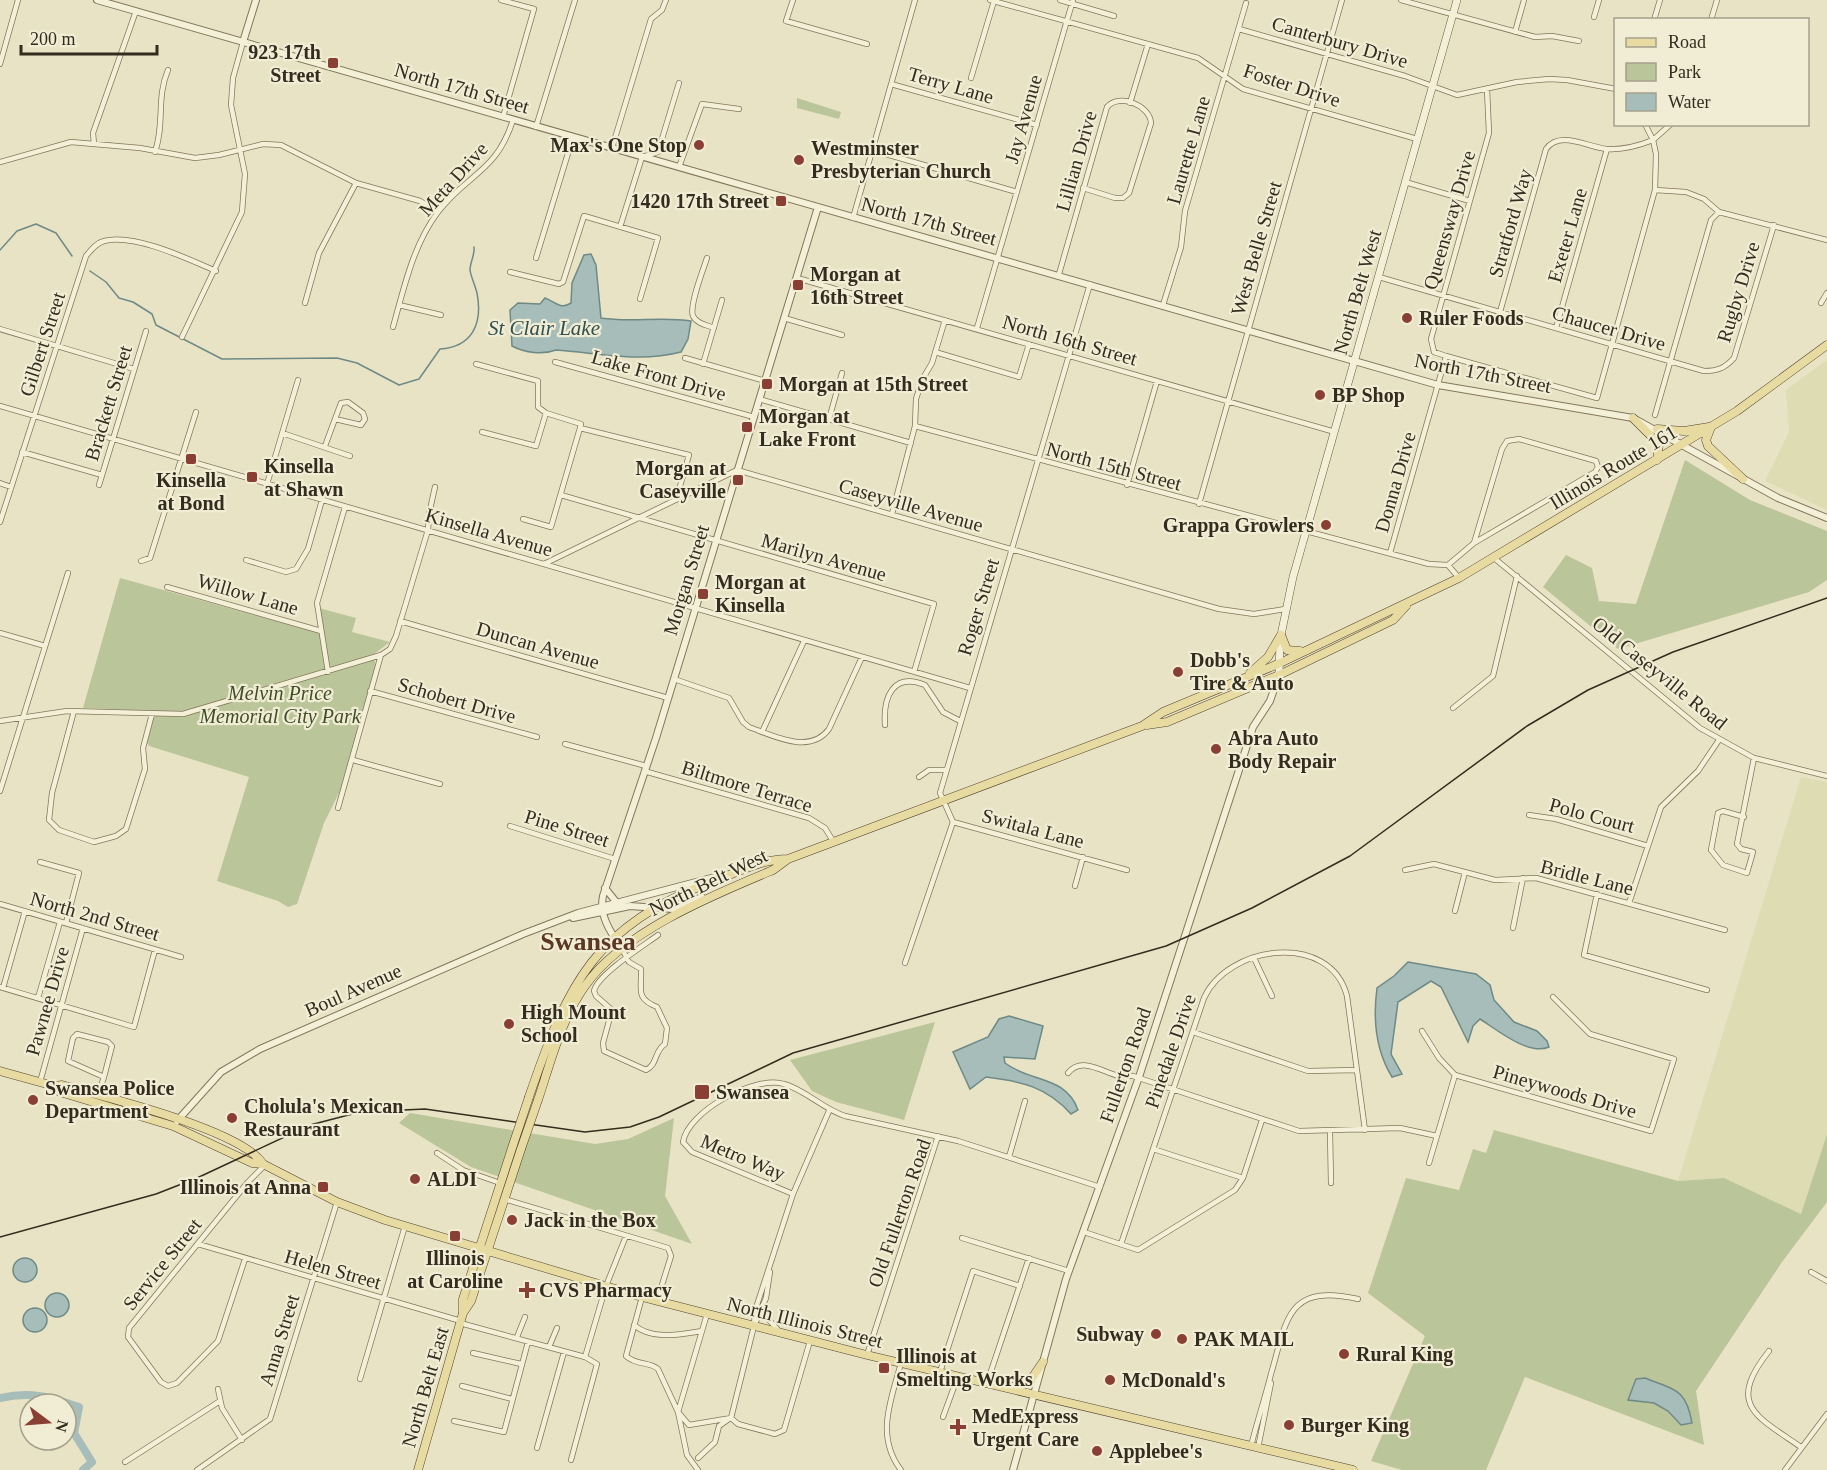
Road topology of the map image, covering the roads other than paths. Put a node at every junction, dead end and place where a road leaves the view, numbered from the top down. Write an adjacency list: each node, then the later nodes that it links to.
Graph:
1 (18, 0): 34 (street)
2 (97, 0): 20 (street, North 17th Street)
3 (256, 0): 30 (street)
4 (501, 0): 46 (street)
5 (575, 0): 51 (street)
6 (666, 0): 57 (street)
7 (793, 0): 31 (street)
8 (915, 0): 39 (street)
9 (1060, 0): 18 (street)
10 (1342, 0): 33 (street, West Belle Street)
11 (1401, 0): 21 (street)
12 (1457, 0): 21 (main road, North Belt West)
13 (1524, 0): 28 (street)
14 (1599, 0): 23 (street)
15 (1660, 0): 24 (street)
16 (1717, 0): 25 (street)
17 (992, 1): 26 (street, Foster Drive); 37 (street)
18 (1073, 2): 22 (street); 26 (street, Jay Avenue)
19 (1246, 3): 27 (street, Laurette Lane)
20 (136, 11): 30 (street, North 17th Street); 55 (street)
21 (1453, 14): 28 (street); 40 (main road, North Belt West)
22 (1114, 16)
23 (1594, 17)
24 (1655, 18)
25 (1712, 18)
26 (1067, 22): 32 (street, Foster Drive); 48 (street, Jay Avenue)
27 (1239, 29): 33 (street, Canterbury Drive); 36 (street, Laurette Lane)
28 (1515, 32): 29 (street)
29 (1579, 41)
30 (243, 42): 46 (street, North 17th Street); 56 (street)
31 (867, 44)
32 (1148, 44): 36 (street, Foster Drive); 43 (street)
33 (1327, 53): 40 (street, Canterbury Drive); 45 (street, West Belle Street)
34 (0, 64)
35 (168, 70): 60 (street)
36 (1225, 77): 45 (street, Foster Drive); 93 (street, Laurette Lane)
37 (971, 78)
38 (679, 83): 61 (street)
39 (891, 84): 48 (street, Terry Lane); 59 (street)
40 (1433, 87): 41 (street, Canterbury Drive); 53 (main road, North Belt West)
41 (1487, 89): 42 (street, Canterbury Drive); 69 (street, Queensway Drive)
42 (1614, 89)
43 (1130, 103): 66 (street, Lillian Drive); 66 (street)
44 (739, 108): 63 (street)
45 (1312, 109): 53 (street, Foster Drive); 101 (street, West Belle Street)
46 (503, 117): 47 (street, North 17th Street)
47 (513, 120): 51 (street, North 17th Street); 71 (street, Meta Drive)
48 (1037, 125): 68 (street, Jay Avenue)
49 (1647, 126): 54 (street)
50 (1669, 126): 54 (street)
51 (536, 127): 52 (street, North 17th Street)
52 (573, 137): 57 (street, North 17th Street); 78 (street)
53 (1418, 139): 64 (main road, North Belt West)
54 (1653, 140): 58 (street); 67 (street)
55 (94, 144): 60 (street); 62 (street)
56 (239, 148): 60 (street); 65 (street); 80 (street)
57 (612, 148): 61 (street, North 17th Street)
58 (1607, 149): 94 (street, Stratford Way); 102 (street, Exeter Lane)
59 (872, 150): 68 (street); 73 (street)
60 (155, 152)
61 (642, 157): 63 (street, North 17th Street); 75 (street)
62 (0, 162)
63 (679, 168): 70 (street, North 17th Street)
64 (1405, 182): 69 (street); 83 (main road, North Belt West)
65 (356, 183): 71 (street); 90 (street)
66 (1083, 188): 82 (street, Lillian Drive)
67 (1655, 190): 72 (street); 108 (street)
68 (1017, 192): 77 (street, Jay Avenue)
69 (1470, 201): 87 (street, Queensway Drive)
70 (818, 207): 73 (street, North 17th Street); 84 (street, Morgan Street)
71 (438, 212): 92 (street, Meta Drive)
72 (1719, 212): 74 (street); 116 (street)
73 (853, 218): 77 (street, North 17th Street)
74 (1774, 225): 76 (street); 120 (street, Rugby Drive)
75 (620, 227): 81 (street); 88 (street)
76 (1827, 240)
77 (998, 257): 82 (street, North 17th Street); 100 (street, Jay Avenue)
78 (536, 258)
79 (707, 258): 99 (street)
80 (216, 271): 106 (street); 110 (street, Gilbert Street)
81 (510, 272)
82 (1059, 274): 85 (street, North 17th Street)
83 (1378, 277): 87 (street, Chaucer Drive); 115 (main road, North Belt West)
84 (797, 278): 96 (street, Morgan Street); 97 (street, North 16th Street)
85 (1090, 284): 93 (street, North 17th Street); 112 (street, Roger Street)
86 (1827, 293): 91 (street)
87 (1444, 296): 94 (street, Chaucer Drive); 113 (street, Queensway Drive)
88 (640, 299)
89 (722, 300): 99 (street)
90 (304, 303)
91 (1821, 303)
92 (399, 304): 95 (street); 98 (street, Meta Drive)
93 (1163, 305): 101 (street, North 17th Street)
94 (1500, 312): 102 (street, Chaucer Drive)
95 (441, 315)
96 (784, 318): 105 (street); 124 (street, Morgan Street)
97 (945, 320): 100 (street, North 16th Street); 111 (street)
98 (393, 327)
99 (714, 328): 119 (street)
100 (977, 328): 107 (street, North 16th Street)
101 (1249, 328): 115 (street, North 17th Street); 128 (street, West Belle Street)
102 (1556, 328): 108 (street, Chaucer Drive)
103 (0, 329): 110 (street)
104 (146, 331): 121 (street, Brackett Street)
105 (843, 335)
106 (182, 337)
107 (1029, 344): 111 (street); 112 (street, North 16th Street)
108 (1612, 345): 113 (street); 116 (street, Chaucer Drive)
109 (1827, 345): 139 (main road, Illinois Route 161)
110 (57, 346): 121 (street); 133 (street, Gilbert Street)
111 (935, 352): 138 (street)
112 (1070, 355): 125 (street, North 16th Street); 152 (street, Roger Street)
113 (1446, 356): 126 (street)
114 (684, 358): 119 (street)
115 (1355, 360): 126 (street, North 17th Street); 143 (main road, North Belt West)
116 (1670, 361): 120 (street, Chaucer Drive); 132 (street)
117 (555, 362): 134 (street, Lake Front Drive)
118 (476, 364): 131 (street)
119 (704, 364): 124 (street)
120 (1727, 366)
121 (134, 369): 145 (street, Brackett Street)
122 (842, 373): 137 (street)
123 (298, 380): 144 (street)
124 (765, 381): 127 (street, Morgan Street)
125 (1158, 381): 128 (street, North 16th Street); 160 (street)
126 (1438, 385): 136 (street, North 17th Street); 178 (street, Donna Drive)
127 (759, 399): 134 (street, Morgan Street); 137 (street)
128 (1227, 400): 143 (street, North 16th Street); 166 (street, West Belle Street)
129 (0, 406): 133 (street, Kinsella Avenue)
130 (195, 412): 151 (street)
131 (546, 413): 140 (street); 142 (street)
132 (1654, 415)
133 (34, 417): 145 (street, Kinsella Avenue); 149 (street, Gilbert Street)
134 (754, 417): 154 (street, Morgan Street)
135 (334, 418): 135 (street); 148 (street)
136 (1633, 418): 141 (street, North 17th Street); 153 (main road)
137 (829, 419): 146 (street)
138 (915, 426): 146 (street); 152 (street, North 15th Street)
139 (1711, 427): 141 (main road); 147 (main road, Illinois Route 161); 156 (main road)
140 (580, 428): 163 (street); 165 (street)
141 (1657, 429): 147 (street, North 17th Street)
142 (482, 432)
143 (1335, 432): 174 (main road, North Belt West)
144 (282, 433): 148 (street); 158 (street)
145 (113, 440): 151 (street, Kinsella Avenue); 155 (street, Brackett Street)
146 (911, 443): 168 (street)
147 (1683, 445): 153 (main road, Illinois Route 161); 156 (street, North 17th Street)
148 (325, 446): 150 (street)
149 (22, 452): 155 (street); 161 (street, Gilbert Street)
150 (350, 456)
151 (180, 459): 158 (street, Kinsella Avenue); 181 (street)
152 (1038, 460): 160 (street, North 15th Street); 177 (street, Roger Street)
153 (1657, 460): 179 (main road, Illinois Route 161)
154 (738, 470): 165 (street); 168 (street, Caseyville Avenue); 175 (street, Morgan Street)
155 (102, 475): 159 (street, Brackett Street)
156 (1743, 478): 169 (street, North 17th Street)
157 (0, 483): 161 (street)
158 (267, 484): 164 (street, Kinsella Avenue)
159 (99, 485)
160 (1127, 485): 166 (street, North 15th Street)
161 (11, 486): 172 (street, Gilbert Street)
162 (435, 487): 173 (street)
163 (561, 495): 170 (street); 171 (street, Marilyn Avenue)
164 (322, 500): 167 (street, Kinsella Avenue); 180 (street)
165 (676, 500): 171 (street)
166 (1199, 504): 174 (street, North 15th Street)
167 (345, 507): 173 (street, Kinsella Avenue); 192 (street)
168 (892, 514): 177 (street, Caseyville Avenue)
169 (1827, 518)
170 (523, 519)
171 (639, 519): 175 (street, Marilyn Avenue); 182 (street)
172 (0, 522)
173 (428, 530): 182 (street, Kinsella Avenue); 191 (street)
174 (1306, 532): 178 (street); 190 (main road, North Belt West)
175 (715, 541): 189 (street, Morgan Street); 202 (street, Marilyn Avenue)
176 (1474, 543): 176 (street); 183 (street)
177 (1011, 549): 190 (street, Caseyville Avenue); 206 (street, Roger Street)
178 (1390, 553): 183 (street)
179 (1494, 558): 185 (street, Old Caseyville Road); 186 (main road, Illinois Route 161)
180 (246, 560)
181 (141, 561)
182 (544, 564): 189 (street, Kinsella Avenue)
183 (1448, 565): 186 (street)
184 (68, 573): 196 (street)
185 (1516, 576): 209 (street); 219 (street, Old Caseyville Road)
186 (1459, 578): 188 (main road, Illinois Route 161)
187 (167, 586): 192 (street, Willow Lane)
188 (1408, 604): 197 (main road, Illinois Route 161); 203 (main road, Illinois Route 161)
189 (695, 609): 195 (street, Kinsella Avenue); 204 (street, Morgan Street)
190 (1285, 609): 194 (main road, North Belt West)
191 (400, 621): 198 (street); 208 (street, Duncan Avenue)
192 (321, 631): 201 (street)
193 (0, 633): 196 (street)
194 (1281, 635): 197 (main road); 200 (main road, North Belt West); 205 (main road)
195 (804, 641): 199 (street, Kinsella Avenue); 217 (street)
196 (45, 646): 212 (street)
197 (1311, 649): 200 (main road, Illinois Route 161)
198 (381, 655): 201 (street); 207 (street)
199 (862, 657): 202 (street, Kinsella Avenue); 217 (street)
200 (1278, 664): 203 (main road, North Belt West); 205 (main road, North Belt West)
201 (328, 672): 211 (street)
202 (914, 672): 206 (street, Kinsella Avenue)
203 (1279, 675): 216 (main road, North Belt West); 282 (street, Fullerton Road)
204 (674, 679): 208 (street, Morgan Street); 217 (street)
205 (1242, 679): 216 (main road, North Belt West)
206 (970, 688): 214 (street, Roger Street)
207 (370, 691): 218 (street, Schobert Drive); 222 (street)
208 (668, 698): 223 (street, Morgan Street)
209 (1454, 708)
210 (74, 711): 211 (street); 211 (street); 212 (street)
211 (152, 714)
212 (23, 718): 213 (street); 228 (street)
213 (0, 721)
214 (960, 721): 215 (street); 224 (street, Roger Street)
215 (885, 724)
216 (1142, 726): 229 (main road, North Belt West)
217 (762, 732)
218 (537, 737)
219 (1719, 740): 221 (street, Old Caseyville Road); 236 (street)
220 (565, 744): 223 (street, Biltmore Terrace)
221 (1754, 758): 225 (street, Old Caseyville Road); 232 (street)
222 (353, 760): 227 (street); 230 (street)
223 (645, 769): 235 (street, Biltmore Terrace); 239 (street, Morgan Street)
224 (945, 770): 226 (street); 229 (street, Roger Street)
225 (1827, 776)
226 (919, 777)
227 (440, 784)
228 (0, 791)
229 (942, 801): 233 (street, Switala Lane); 235 (main road, North Belt West)
230 (338, 808)
231 (1529, 815): 236 (street, Polo Court)
232 (1744, 817): 232 (street)
233 (953, 822): 237 (street, Switala Lane); 268 (street)
234 (510, 826): 239 (street, Pine Street)
235 (833, 842): 238 (main road, North Belt West)
236 (1648, 846): 251 (street)
237 (1083, 857): 241 (street, Switala Lane); 247 (street)
238 (788, 858): 244 (main road, North Belt West); 246 (main road, North Belt West)
239 (615, 859): 248 (street, Morgan Street)
240 (40, 862): 257 (street, Pawnee Drive)
241 (1127, 870)
242 (1405, 870): 243 (street, Bridle Lane)
243 (1465, 872): 245 (street, Bridle Lane); 256 (street)
244 (728, 875): 250 (street, Boul Avenue); 253 (main road, North Belt West)
245 (1523, 878): 249 (street, Bridle Lane); 259 (street)
246 (742, 884): 253 (street, Boul Avenue); 263 (main road, North Belt West)
247 (1075, 886)
248 (605, 888): 250 (street); 254 (street, Morgan Street)
249 (1597, 894): 251 (street, Bridle Lane); 270 (street)
250 (617, 903): 254 (street, Boul Avenue)
251 (1629, 903): 260 (street, Bridle Lane)
252 (0, 904): 255 (street, North 2nd Street)
253 (653, 908): 254 (street, Boul Avenue); 262 (main road, North Belt West)
254 (602, 909): 262 (street); 289 (street, Boul Avenue)
255 (25, 911): 257 (street, North 2nd Street); 269 (street)
256 (1455, 911)
257 (63, 922): 258 (street, North 2nd Street); 273 (street)
258 (83, 928): 264 (street, North 2nd Street); 274 (street, Pawnee Drive)
259 (1513, 928)
260 (1725, 930)
261 (658, 935): 266 (street)
262 (615, 938): 263 (street); 286 (main road, North Belt West)
263 (621, 947): 266 (street); 286 (main road, North Belt West)
264 (155, 950): 265 (street, North 2nd Street); 274 (street)
265 (181, 957)
266 (629, 957): 266 (street)
267 (1254, 958): 271 (street); 276 (street, Pinedale Drive); 277 (street, Pinedale Drive)
268 (905, 963)
269 (2, 988): 273 (street)
270 (1707, 990)
271 (1272, 996)
272 (1553, 997): 280 (street, Pineywoods Drive)
273 (38, 998): 274 (street)
274 (61, 1005): 283 (street, Pawnee Drive)
275 (1422, 1031): 280 (street)
276 (1192, 1032): 277 (street); 284 (street, Pinedale Drive)
277 (1357, 1070): 292 (street, Pinedale Drive)
278 (0, 1071): 283 (main road, North Illinois Street)
279 (1068, 1073): 282 (street)
280 (1455, 1075): 295 (street)
281 (104, 1077): 281 (street); 285 (street)
282 (1139, 1077): 284 (street); 305 (street, Fullerton Road)
283 (40, 1082): 285 (main road, North Illinois Street)
284 (1173, 1089): 290 (street); 297 (street, Pinedale Drive)
285 (97, 1099): 289 (main road, North Illinois Street); 291 (main road, North Illinois Street)
286 (534, 1099): 296 (main road, North Belt West, bridge)
287 (1025, 1101): 299 (street)
288 (829, 1111): 294 (street, Metro Way); 306 (street, Metro Way); 306 (street, Metro Way)
289 (179, 1118): 291 (street, Boul Avenue); 301 (main road, North Illinois Street)
290 (1262, 1120): 293 (street); 302 (street)
291 (173, 1126): 301 (main road, North Illinois Street)
292 (1365, 1130): 293 (street); 295 (street)
293 (1330, 1132): 304 (street)
294 (938, 1136): 299 (street, Old Fullerton Road); 345 (street, Old Fullerton Road)
295 (1437, 1136): 300 (street)
296 (517, 1147): 303 (main road, North Belt West); 307 (main road, North Belt West)
297 (1153, 1149): 302 (street); 314 (street, Pinedale Drive)
298 (437, 1153): 303 (street)
299 (1008, 1157): 305 (street, Old Fullerton Road)
300 (1429, 1163)
301 (264, 1164): 308 (main road, North Illinois Street); 313 (street, Service Street)
302 (1243, 1178): 314 (street)
303 (500, 1183): 315 (main road, North Belt West)
304 (1331, 1183)
305 (1100, 1187): 310 (street, Fullerton Road)
306 (793, 1194): 318 (street, Metro Way)
307 (504, 1199): 311 (street); 315 (main road, North Belt West)
308 (337, 1202): 309 (main road, North Illinois Street); 321 (street, Anna Street)
309 (405, 1226): 315 (main road, North Illinois Street); 326 (street)
310 (1084, 1232): 314 (street); 319 (street, Fullerton Road)
311 (626, 1236): 323 (street); 328 (street)
312 (962, 1238): 316 (street)
313 (198, 1244): 317 (street, Helen Street); 317 (street, Service Street)
314 (1120, 1244)
315 (483, 1249): 323 (main road, North Illinois Street); 332 (main road, North Belt East)
316 (1029, 1258): 319 (street); 324 (street)
317 (245, 1259): 321 (street, Helen Street)
318 (771, 1267): 329 (street, Metro Way); 334 (street, Metro Way)
319 (1069, 1270): 347 (street, Fullerton Road)
320 (1810, 1272): 322 (street)
321 (314, 1279): 326 (street, Helen Street); 365 (street, Anna Street)
322 (1827, 1281)
323 (606, 1286): 325 (main road, North Illinois Street); 346 (street)
324 (1020, 1286): 350 (street); 353 (street)
325 (642, 1297): 328 (main road, North Illinois Street); 333 (street)
326 (383, 1299): 332 (street, Helen Street); 352 (street)
327 (1358, 1299): 366 (street)
328 (657, 1301): 330 (main road, North Illinois Street)
329 (762, 1311): 334 (street, Metro Way); 337 (street)
330 (707, 1314): 334 (main road, North Illinois Street); 336 (street)
331 (525, 1317): 338 (street)
332 (462, 1319): 338 (street, Helen Street); 373 (main road, North Belt East)
333 (634, 1325): 336 (street); 360 (street)
334 (754, 1326): 337 (main road, North Illinois Street); 363 (street)
335 (557, 1328): 341 (street)
336 (702, 1331): 360 (street)
337 (782, 1334): 339 (main road, North Illinois Street)
338 (517, 1337): 340 (street, Helen Street)
339 (810, 1341): 345 (main road, North Illinois Street); 363 (street)
340 (528, 1342): 341 (street, Helen Street); 349 (street)
341 (549, 1347): 343 (street, Helen Street)
342 (1769, 1351): 368 (street)
343 (564, 1352): 346 (street, Helen Street); 367 (street)
344 (473, 1353): 349 (street)
345 (867, 1355): 348 (main road, North Illinois Street)
346 (585, 1357): 370 (street)
347 (1043, 1362): 355 (main road); 357 (street, Fullerton Road)
348 (901, 1363): 350 (main road, North Illinois Street); 375 (street)
349 (521, 1364): 358 (street)
350 (940, 1372): 351 (main road, North Illinois Street)
351 (958, 1376): 353 (main road, North Illinois Street); 362 (street)
352 (360, 1379)
353 (987, 1383): 355 (main road, North Illinois Street)
354 (462, 1386): 358 (street)
355 (1005, 1388): 357 (main road, North Illinois Street)
356 (218, 1389): 359 (street)
357 (1036, 1395): 366 (main road, North Illinois Street); 376 (street, Fullerton Road)
358 (512, 1399): 364 (street)
359 (220, 1401): 365 (street); 371 (street)
360 (678, 1412): 363 (street); 374 (street)
361 (1827, 1414): 368 (street)
362 (943, 1417)
363 (731, 1418): 369 (street)
364 (454, 1421)
365 (242, 1440): 372 (street, Anna Street)
366 (1254, 1447): 377 (main road, North Illinois Street)
367 (537, 1448)
368 (1801, 1448): 378 (street)
369 (698, 1458)
370 (571, 1460)
371 (125, 1462)
372 (196, 1470)
373 (418, 1470)
374 (698, 1470)
375 (901, 1470)
376 (1013, 1470)
377 (1353, 1470)
378 (1785, 1470)

